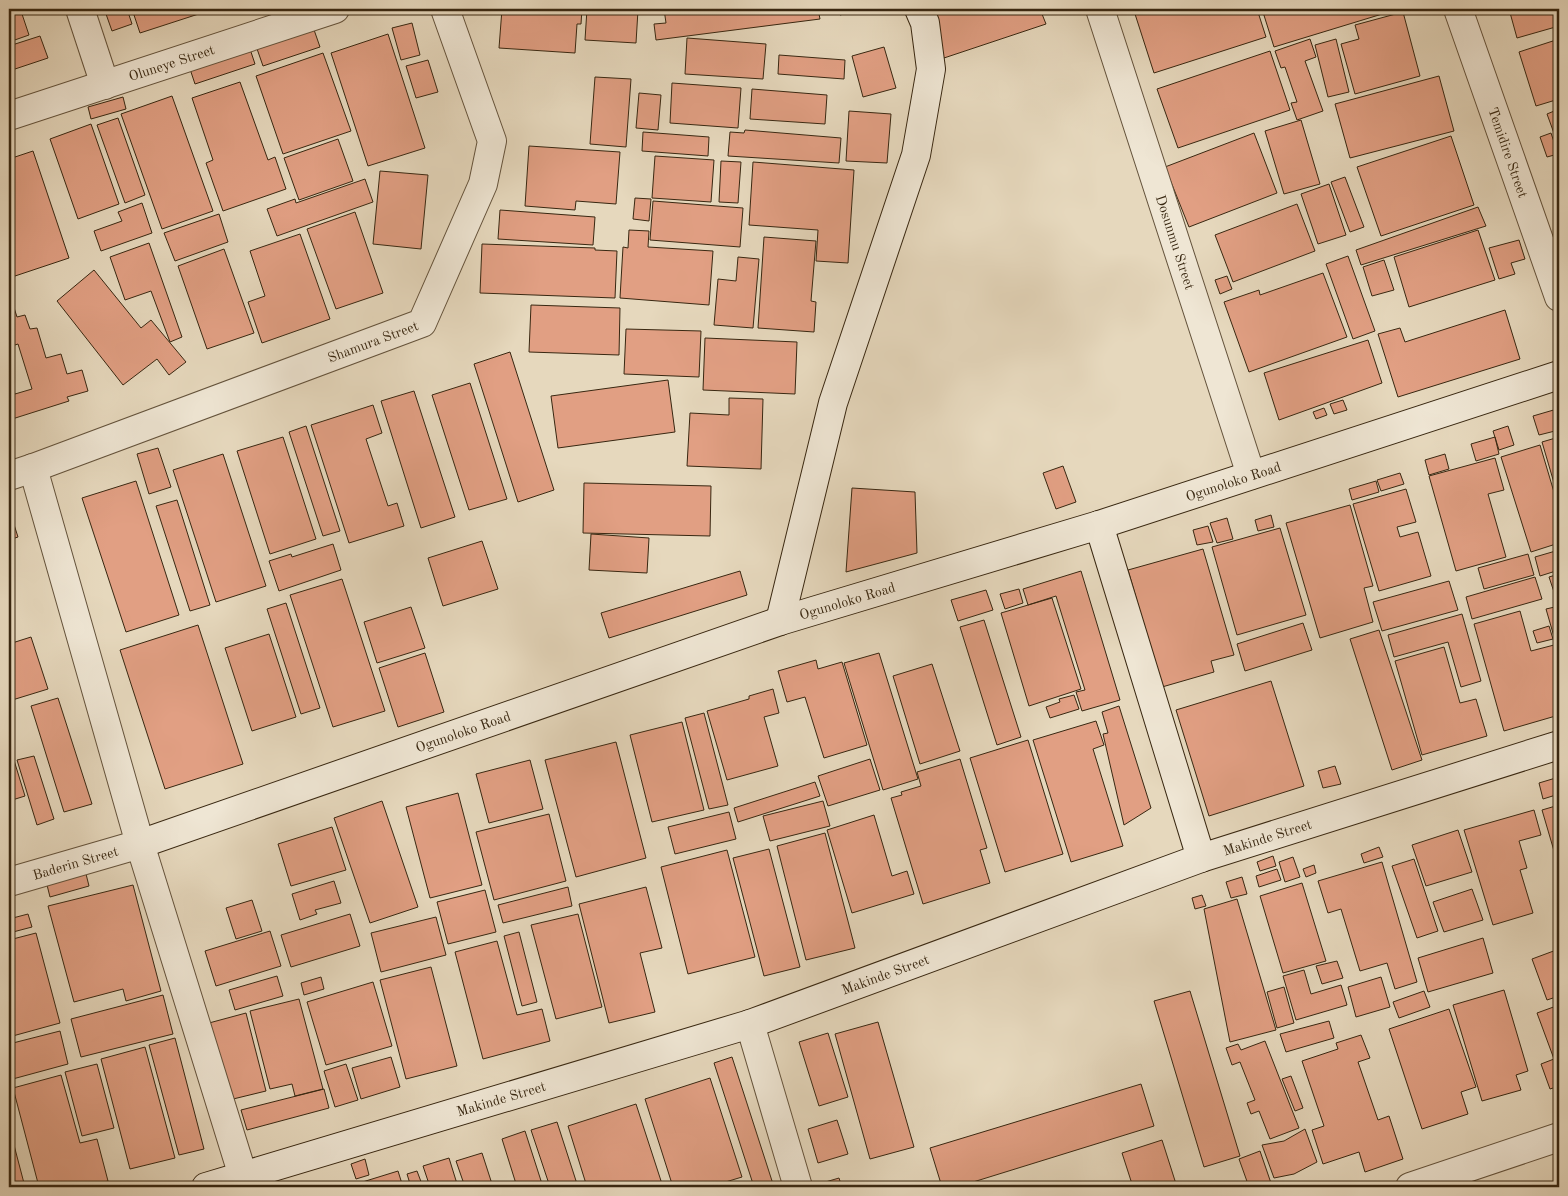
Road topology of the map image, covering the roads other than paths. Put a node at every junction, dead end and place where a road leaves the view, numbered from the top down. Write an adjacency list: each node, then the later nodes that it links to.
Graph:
1 (80, 9): 7 (street)
2 (335, 9): 7 (street, Oluneye Street)
3 (445, 9): 11 (street, Shamura Street)
4 (919, 9): 14 (street)
5 (1100, 9): 12 (street, Dosunmu Street)
6 (1458, 9): 9 (street, Temidire Street)
7 (105, 85): 8 (street, Oluneye Street)
8 (9, 116)
9 (1559, 297)
10 (1559, 375): 12 (street, Ogunoloko Road)
11 (21, 472): 16 (street)
12 (1251, 475): 13 (street, Ogunoloko Road)
13 (1099, 525): 14 (street, Ogunoloko Road); 17 (street)
14 (780, 622): 16 (street, Ogunoloko Road)
15 (1559, 745): 17 (street, Makinde Street)
16 (140, 844): 18 (street, Baderin Street); 21 (street)
17 (1201, 858): 19 (street, Makinde Street)
18 (9, 882)
19 (750, 1024): 21 (street, Makinde Street); 23 (street)
20 (1559, 1137): 24 (street)
21 (243, 1176): 22 (street, Makinde Street)
22 (206, 1187)
23 (798, 1187)
24 (1410, 1187)

